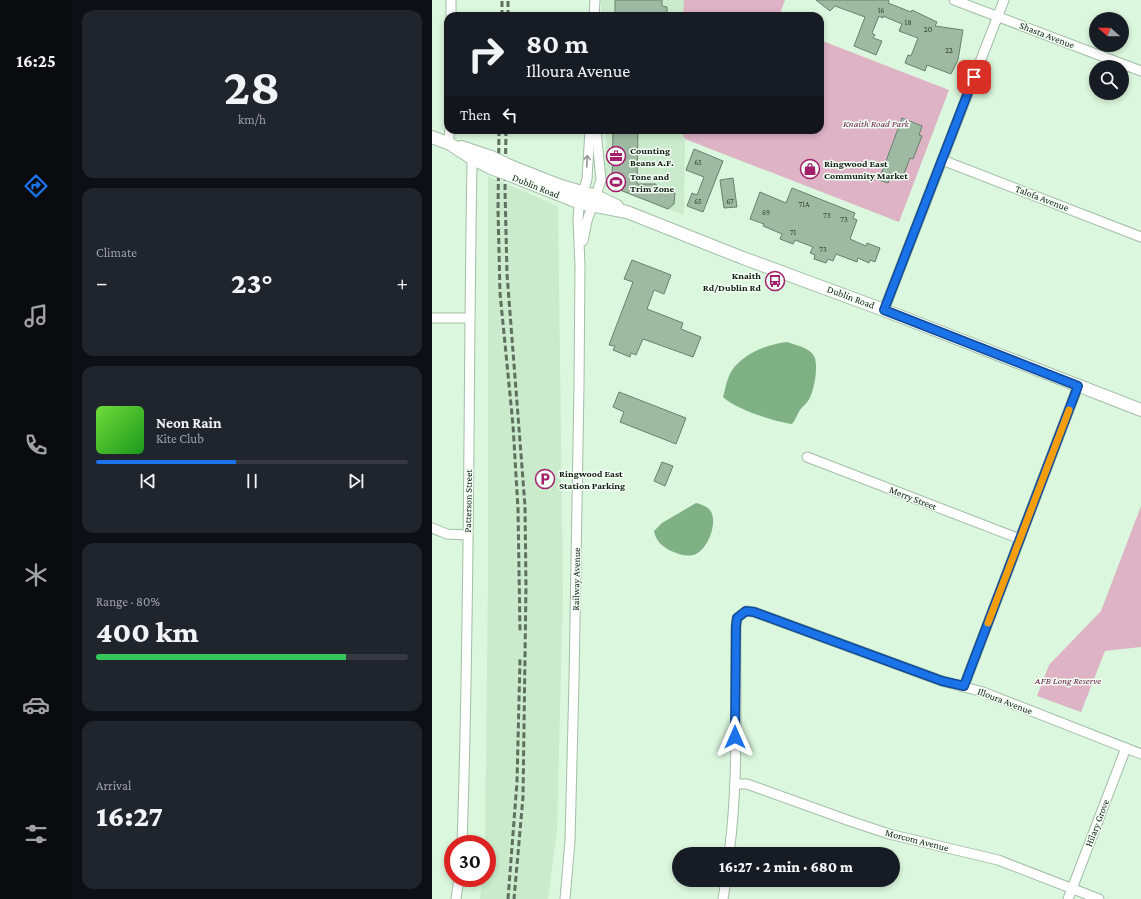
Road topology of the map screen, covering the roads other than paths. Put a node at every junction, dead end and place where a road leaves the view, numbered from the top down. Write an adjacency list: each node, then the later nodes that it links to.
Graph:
1 (451, 0): 5 (street)
2 (595, 0): 6 (street)
3 (954, 0): 7 (street, Shasta Avenue)
4 (1004, 0): 7 (street)
5 (451, 12)
6 (594, 12)
7 (998, 16): 9 (street, Shasta Avenue); 16 (street)
8 (1141, 60): 9 (street)
9 (1139, 70)
10 (450, 134): 14 (street)
11 (590, 134): 17 (street, Railway Avenue, one-way to 11)
12 (596, 134): 18 (street, Railway Avenue)
13 (432, 137): 14 (main road, Dublin Road)
14 (449, 143): 15 (main road, Dublin Road)
15 (474, 155): 17 (main road, Dublin Road, bridge); 23 (street, Patterson Street)
16 (942, 160): 19 (street, Talofa Avenue); 21 (street)
17 (582, 198): 18 (main road, Dublin Road); 20 (street, Railway Avenue)
18 (595, 201): 20 (street, Railway Avenue); 21 (main road, Dublin Road)
19 (1141, 237)
20 (580, 258): 40 (street, Railway Avenue)
21 (884, 310): 24 (main road, Dublin Road)
22 (432, 318): 23 (street)
23 (470, 318): 28 (street, Patterson Street)
24 (1078, 386): 25 (main road, Dublin Road); 29 (street)
25 (1141, 410)
26 (807, 457): 29 (street, Merry Street)
27 (432, 528): 28 (street)
28 (468, 535): 34 (street, Patterson Street)
29 (1020, 539): 30 (street)
30 (964, 686): 31 (street, Illoura Avenue); 33 (street, Illoura Avenue)
31 (1126, 748): 32 (street, Illoura Avenue); 38 (street, Hilary Grove)
32 (1141, 754)
33 (735, 784): 35 (street); 38 (street, Morcom Avenue)
34 (462, 835)
35 (730, 847)
36 (458, 887): 39 (street)
37 (725, 887): 41 (street)
38 (1072, 889): 42 (street, Hilary Grove); 43 (street, Morcom Avenue)
39 (456, 899)
40 (565, 899)
41 (724, 899)
42 (1068, 899)
43 (1099, 899)

